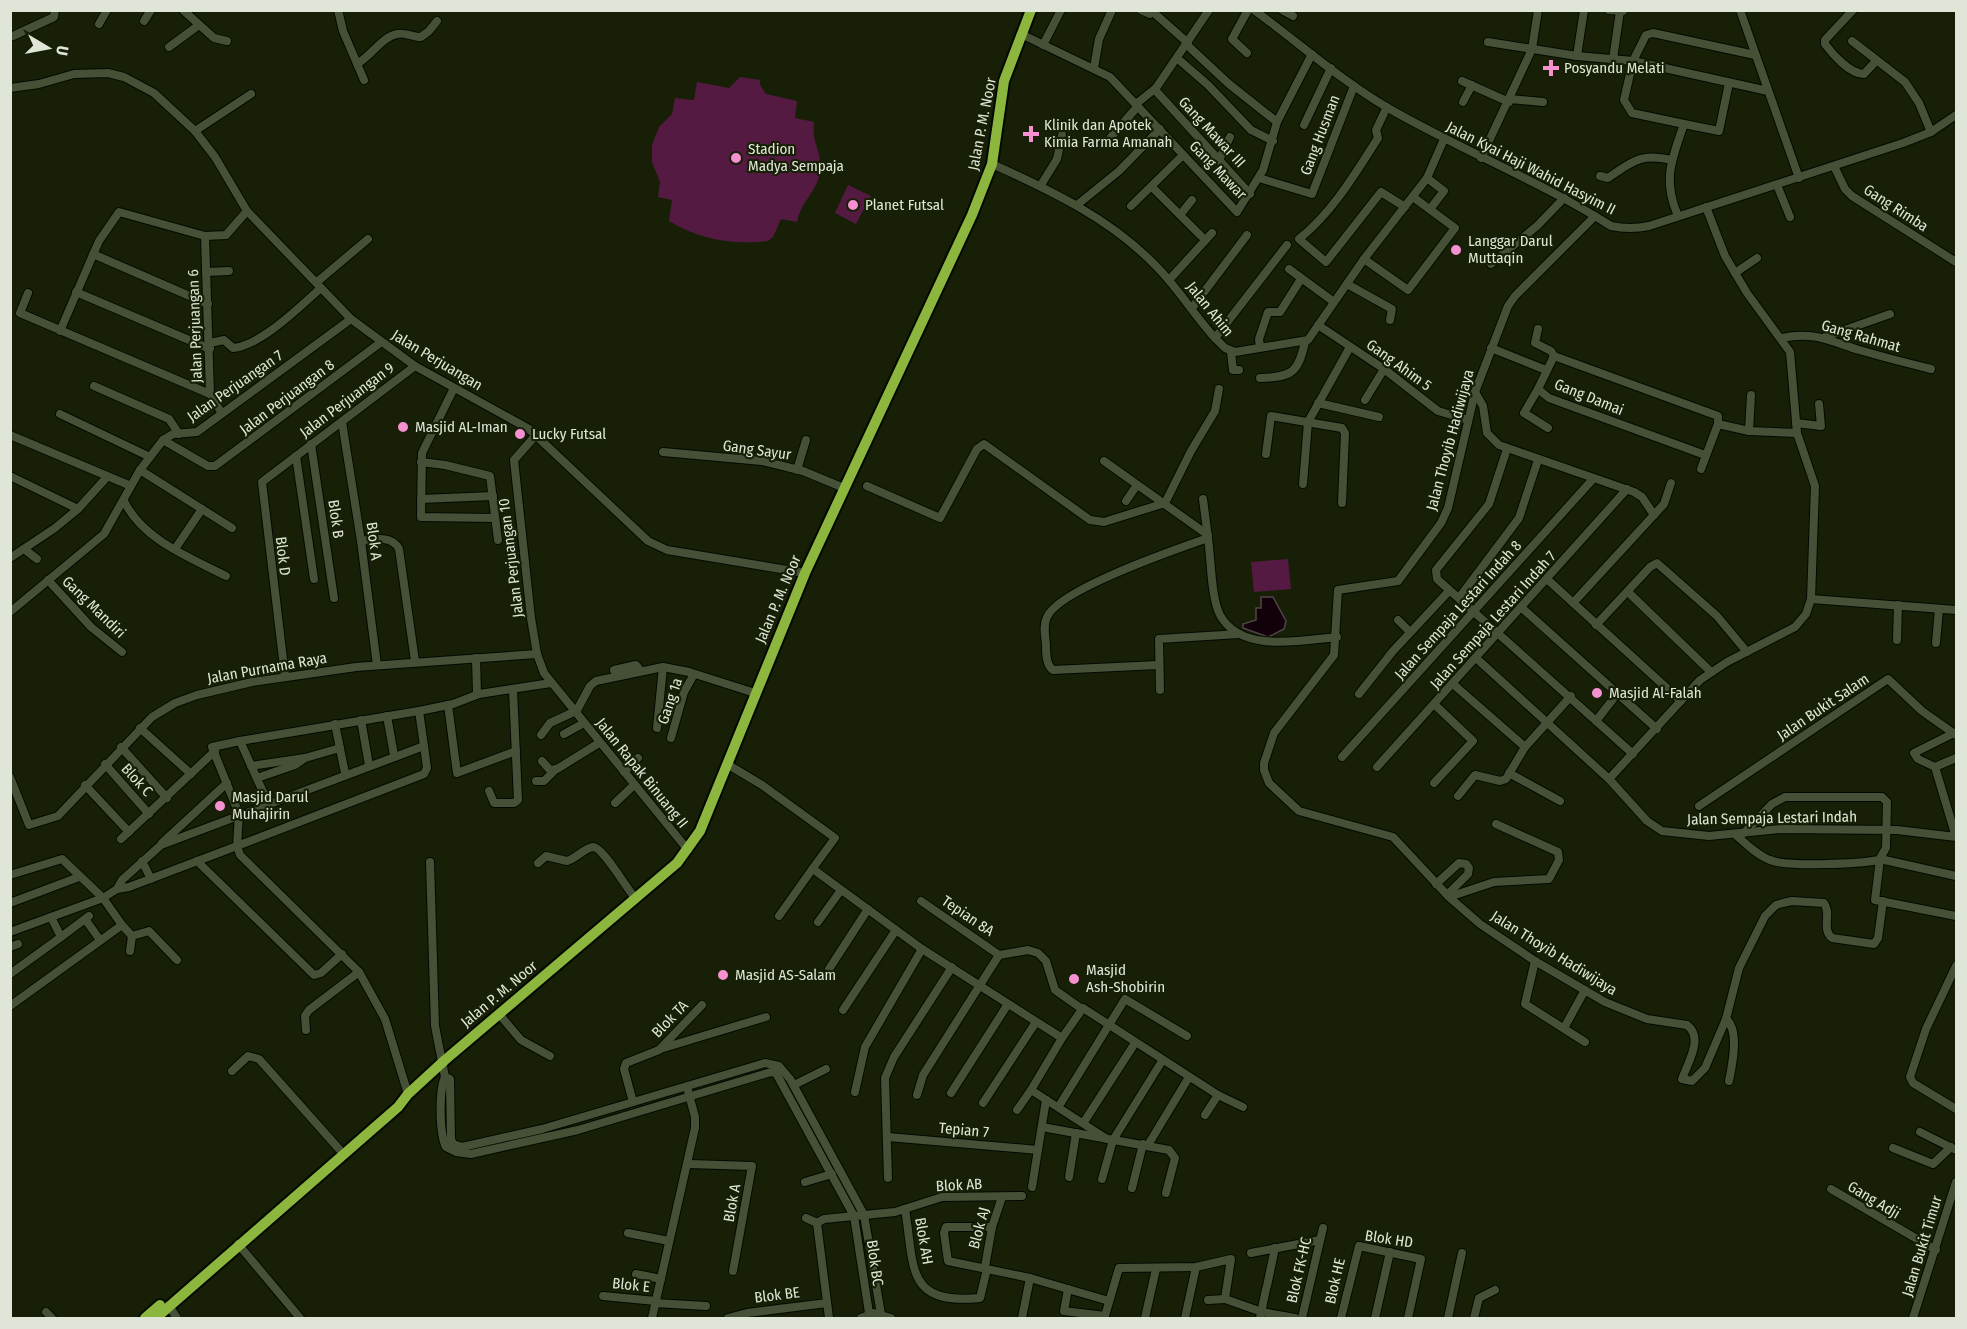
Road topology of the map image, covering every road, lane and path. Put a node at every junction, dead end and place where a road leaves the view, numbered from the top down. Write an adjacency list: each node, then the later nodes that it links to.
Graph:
1 (55, 10): 28 (street)
2 (107, 10): 25 (street)
3 (151, 10): 23 (street)
4 (183, 10): 26 (street)
5 (338, 10): 44 (street)
6 (1031, 10): 27 (highway, Jalan P. M. Noor)
7 (1060, 10): 33 (street)
8 (1112, 10): 45 (street)
9 (1141, 10): 20 (street)
10 (1209, 10): 32 (street)
11 (1248, 10): 36 (street)
12 (1254, 10): 37 (street, Jalan Kyai Haji Wahid Hasyim II)
13 (1282, 10): 22 (street)
14 (1538, 10): 35 (street)
15 (1584, 10): 39 (street)
16 (1609, 10): 21 (street)
17 (1624, 10): 21 (street)
18 (1740, 10): 38 (street)
19 (1853, 10): 43 (street)
20 (1153, 11): 32 (street)
21 (1620, 11): 41 (street)
22 (1293, 16)
23 (144, 21)
24 (437, 21): 44 (street)
25 (99, 24)
26 (199, 25): 30 (street); 34 (street)
27 (1021, 34): 33 (street, Gang Mawar); 77 (highway, Jalan P. M. Noor)
28 (13, 36)
29 (1852, 40): 43 (street)
30 (227, 41)
31 (1488, 42): 35 (street)
32 (1187, 44): 40 (street); 62 (street)
33 (1043, 45): 45 (street, Gang Mawar)
34 (169, 47)
35 (1532, 49): 39 (street); 56 (street)
36 (1247, 53)
37 (1312, 54): 46 (street, Jalan Kyai Haji Wahid Hasyim II); 62 (street, Gang Mawar)
38 (1755, 55): 42 (street); 54 (street)
39 (1577, 56): 41 (street)
40 (1178, 59): 53 (street); 72 (street)
41 (1613, 59): 42 (street)
42 (1633, 61): 49 (street); 63 (street)
43 (1876, 61): 67 (street)
44 (357, 64): 47 (street)
45 (1094, 68): 59 (street, Gang Mawar)
46 (1331, 69): 51 (street, Jalan Kyai Haji Wahid Hasyim II); 64 (street)
47 (364, 80)
48 (1462, 81): 50 (street)
49 (1730, 83): 54 (street); 63 (street)
50 (1472, 85): 56 (street); 57 (street)
51 (1354, 86): 60 (street, Jalan Kyai Haji Wahid Hasyim II); 80 (street, Gang Husman)
52 (10, 88): 66 (street, Jalan Perjuangan)
53 (1156, 88): 59 (street); 75 (street, Gang Mawar III)
54 (1768, 92): 82 (street)
55 (252, 94): 66 (street)
56 (1509, 100): 58 (street); 74 (street)
57 (1463, 102)
58 (1543, 102)
59 (1137, 105): 65 (street, Gang Mawar); 69 (street)
60 (1387, 107): 71 (street, Jalan Kyai Haji Wahid Hasyim II); 92 (street)
61 (1956, 115): 67 (street, Jalan Kyai Haji Wahid Hasyim II)
62 (1277, 122): 72 (street, Gang Mawar)
63 (1684, 124): 76 (street)
64 (1304, 125)
65 (1160, 129): 73 (street, Gang Mawar); 90 (street)
66 (195, 131): 95 (street, Jalan Perjuangan)
67 (1932, 132): 78 (street, Jalan Kyai Haji Wahid Hasyim II)
68 (1062, 135): 83 (street)
69 (1111, 137)
70 (1230, 137): 75 (street)
71 (1444, 139): 74 (street, Jalan Kyai Haji Wahid Hasyim II); 81 (street)
72 (1273, 141): 80 (street, Gang Mawar)
73 (1183, 155): 85 (street); 86 (street, Gang Mawar)
74 (1481, 158): 88 (street, Jalan Kyai Haji Wahid Hasyim II)
75 (1219, 160): 86 (street, Gang Mawar III)
76 (1672, 160): 79 (street); 98 (street)
77 (992, 164): 83 (street, Jalan Ahim); 194 (highway, Jalan P. M. Noor)
78 (1834, 166): 82 (street, Jalan Kyai Haji Wahid Hasyim II); 109 (street, Gang Rimba)
79 (1600, 176)
80 (1259, 178): 86 (street, Gang Mawar)
81 (1427, 178): 87 (street); 94 (street)
82 (1799, 178): 84 (street, Jalan Kyai Haji Wahid Hasyim II)
83 (1041, 185): 90 (street, Jalan Ahim)
84 (1777, 185): 93 (street, Jalan Kyai Haji Wahid Hasyim II); 99 (street)
85 (1152, 187): 91 (street); 96 (street)
86 (1250, 194)
87 (1413, 197): 92 (street); 94 (street)
88 (1564, 198): 97 (street, Jalan Kyai Haji Wahid Hasyim II); 110 (street)
89 (1192, 200): 96 (street)
90 (1077, 206): 116 (street, Jalan Ahim)
91 (1131, 206)
92 (1405, 207): 108 (street)
93 (1706, 207): 98 (street, Jalan Kyai Haji Wahid Hasyim II); 114 (street)
94 (1430, 209): 108 (street)
95 (247, 211): 102 (street); 118 (street, Jalan Perjuangan)
96 (1180, 215): 103 (street)
97 (1595, 216): 98 (street, Jalan Kyai Haji Wahid Hasyim II); 138 (street, Jalan Thoyib Hadiwijaya)
98 (1678, 216)
99 (1790, 217)
100 (1212, 233): 116 (street)
101 (1247, 234): 123 (street)
102 (205, 236): 106 (street); 113 (street, Jalan Perjuangan 6)
103 (1201, 236)
104 (368, 239): 118 (street)
105 (1287, 245): 131 (street)
106 (93, 254): 119 (street); 122 (street)
107 (1758, 258): 114 (street)
108 (1364, 260): 117 (street)
109 (1956, 262)
110 (1491, 264)
111 (1289, 269): 115 (street)
112 (229, 271): 113 (street)
113 (207, 272): 122 (street, Jalan Perjuangan 6)
114 (1735, 273): 132 (street)
115 (1301, 279): 121 (street); 136 (street)
116 (1169, 280): 123 (street, Jalan Ahim)
117 (1347, 284): 121 (street); 126 (street)
118 (319, 285): 125 (street, Jalan Perjuangan); 135 (street)
119 (76, 292): 129 (street); 135 (street)
120 (28, 293): 129 (street)
121 (1334, 302): 127 (street)
122 (208, 304): 135 (street, Jalan Perjuangan 6)
123 (1192, 308): 131 (street, Jalan Ahim)
124 (1890, 314): 130 (street)
125 (351, 319): 134 (street, Jalan Perjuangan); 157 (street, Jalan Perjuangan 7)
126 (1390, 320)
127 (1318, 325): 133 (street); 137 (street, Gang Ahim 5)
128 (1538, 329): 140 (street)
129 (60, 331): 152 (street)
130 (1825, 337): 132 (street, Gang Rahmat); 143 (street, Gang Rahmat)
131 (1215, 338): 139 (street, Jalan Ahim)
132 (1782, 338): 163 (street)
133 (1305, 342): 136 (street, Jalan Ahim); 146 (street)
134 (380, 343): 141 (street, Jalan Perjuangan); 171 (street, Jalan Perjuangan 8)
135 (210, 346): 152 (street, Jalan Perjuangan 6)
136 (1260, 347): 139 (street, Jalan Ahim)
137 (1350, 347): 142 (street, Gang Ahim 5); 155 (street)
138 (1491, 348): 145 (street); 151 (street, Jalan Thoyib Hadiwijaya)
139 (1231, 352): 144 (street)
140 (1554, 356): 145 (street, Gang Damai); 164 (street, Gang Damai)
141 (415, 366): 148 (street, Jalan Perjuangan); 161 (street, Jalan Perjuangan 9)
142 (1384, 369): 154 (street); 160 (street, Gang Ahim 5)
143 (1931, 369)
144 (1239, 370)
145 (1546, 370): 150 (street, Gang Damai)
146 (1260, 378)
147 (94, 387): 168 (street)
148 (454, 387): 170 (street, Jalan Perjuangan); 182 (street)
149 (1219, 389): 201 (street)
150 (1538, 389): 165 (street); 177 (street, Gang Damai)
151 (1475, 392): 160 (street, Jalan Thoyib Hadiwijaya); 174 (street)
152 (210, 394): 157 (street, Jalan Perjuangan 6)
153 (1750, 394): 166 (street)
154 (1365, 400)
155 (1318, 403): 159 (street); 162 (street)
156 (1819, 404): 163 (street)
157 (221, 412): 168 (street, Jalan Perjuangan 7)
158 (60, 414): 179 (street)
159 (1379, 417)
160 (1468, 420): 237 (street, Jalan Thoyib Hadiwijaya)
161 (342, 422): 173 (street, Jalan Perjuangan 9); 210 (street, Blok A)
162 (1308, 422): 176 (street); 190 (street); 202 (street)
163 (1796, 423): 167 (street)
164 (1718, 424): 166 (street, Gang Damai); 177 (street)
165 (1548, 428)
166 (1749, 431): 167 (street, Gang Damai)
167 (1797, 433): 224 (street)
168 (179, 434): 171 (street, Jalan Perjuangan 7)
169 (10, 435): 187 (street)
170 (536, 435): 215 (street, Jalan Perjuangan); 242 (street, Jalan Perjuangan 10)
171 (163, 440): 179 (street)
172 (806, 440): 185 (street)
173 (311, 444): 178 (street, Jalan Perjuangan 9); 222 (street, Blok B)
174 (1507, 449): 180 (street); 220 (street)
175 (663, 452): 185 (street, Gang Sayur)
176 (1266, 454)
177 (1705, 455): 183 (street)
178 (296, 456): 217 (street); 253 (street, Blok D)
179 (150, 457): 184 (street)
180 (1538, 460): 188 (street); 223 (street)
181 (1104, 461): 191 (street)
182 (421, 462): 196 (street); 197 (street)
183 (1701, 469)
184 (140, 470): 192 (street); 203 (street)
185 (797, 470): 194 (street, Gang Sayur)
186 (10, 476): 204 (street)
187 (107, 477): 192 (street); 204 (street)
188 (1593, 479): 195 (street); 231 (street, Jalan Sempaja Lestari Indah 8)
189 (1671, 483): 205 (street)
190 (1303, 484)
191 (1137, 485): 200 (street); 201 (street)
192 (131, 486): 199 (street)
193 (867, 486): 201 (street)
194 (844, 488): 215 (highway, Jalan P. M. Noor)
195 (1627, 489): 205 (street); 219 (street, Jalan Sempaja Lestari Indah 7)
196 (493, 496): 197 (street); 206 (street)
197 (421, 499): 206 (street)
198 (1203, 499): 208 (street)
199 (124, 501): 212 (street); 218 (street)
200 (1126, 501)
201 (1165, 503): 208 (street)
202 (1342, 503)
203 (202, 508): 207 (street); 212 (street)
204 (78, 509): 211 (street)
205 (1654, 515): 225 (street)
206 (495, 518): 209 (street)
207 (232, 528)
208 (1208, 536): 236 (street); 247 (street)
209 (498, 540)
210 (361, 541): 245 (street); 246 (street, Blok A)
211 (24, 549): 213 (street); 214 (street)
212 (175, 549): 216 (street)
213 (10, 558)
214 (37, 559)
215 (805, 573): 258 (highway, Jalan P. M. Noor)
216 (226, 576)
217 (315, 579)
218 (48, 580): 230 (street); 240 (street, Gang Mandiri)
219 (1548, 580): 225 (street); 227 (street, Jalan Sempaja Lestari Indah 7)
220 (1449, 591): 223 (street); 234 (street)
221 (1628, 592): 233 (street); 241 (street); 251 (street)
222 (334, 598)
223 (1458, 598): 231 (street)
224 (1811, 599): 226 (street); 241 (street)
225 (1573, 603): 233 (street)
226 (1899, 605): 228 (street); 238 (street)
227 (1522, 608): 235 (street, Jalan Sempaja Lestari Indah 7); 261 (street)
228 (1939, 609): 229 (street); 239 (street)
229 (1956, 610)
230 (10, 612)
231 (1476, 612): 235 (street); 291 (street, Jalan Sempaja Lestari Indah 8)
232 (1398, 620): 234 (street)
233 (1596, 625): 263 (street)
234 (1410, 632): 260 (street)
235 (1500, 633): 244 (street, Jalan Sempaja Lestari Indah 7); 262 (street)
236 (1239, 634): 237 (street); 247 (street)
237 (1337, 637): 342 (street, Jalan Thoyib Hadiwijaya)
238 (1897, 640)
239 (1936, 644)
240 (122, 652)
241 (1747, 652): 251 (street)
242 (537, 654): 243 (street, Jalan Purnama Raya); 254 (street, Jalan Perjuangan 10)
243 (476, 657): 245 (street, Jalan Purnama Raya); 259 (street)
244 (1476, 658): 255 (street, Jalan Sempaja Lestari Indah 7); 272 (street, Jalan Sempaja Lestari Indah)
245 (415, 661): 246 (street, Jalan Purnama Raya)
246 (377, 665): 253 (street, Jalan Purnama Raya)
247 (1158, 665): 257 (street)
248 (663, 667): 250 (street); 252 (street); 275 (street)
249 (614, 670): 250 (street)
250 (640, 670): 266 (street)
251 (1711, 672): 263 (street)
252 (694, 674): 258 (street); 280 (street, Gang 1a)
253 (285, 676): 274 (street, Jalan Purnama Raya)
254 (551, 683): 256 (street); 266 (street, Jalan Rapak Binuang II)
255 (1453, 684): 264 (street, Jalan Sempaja Lestari Indah 7); 285 (street)
256 (513, 690): 259 (street); 287 (street)
257 (1160, 690)
258 (755, 693): 297 (highway, Jalan P. M. Noor)
259 (477, 694): 265 (street)
260 (1359, 694)
261 (1617, 694): 270 (street); 276 (street)
262 (1571, 696): 270 (street); 272 (street)
263 (1682, 701): 276 (street)
264 (1434, 704): 301 (street, Jalan Sempaja Lestari Indah 7); 312 (street)
265 (448, 705): 267 (street); 287 (street)
266 (573, 708): 271 (street, Jalan Rapak Binuang II); 279 (street)
267 (419, 711): 268 (street); 283 (street)
268 (387, 716): 269 (street); 290 (street)
269 (362, 720): 273 (street); 299 (street)
270 (1596, 721): 289 (street)
271 (584, 723): 277 (street); 282 (street, Jalan Rapak Binuang II)
272 (1546, 723): 285 (street); 309 (street, Jalan Sempaja Lestari Indah)
273 (335, 724): 281 (street); 286 (street)
274 (140, 728): 284 (street, Jalan Purnama Raya); 306 (street)
275 (657, 728)
276 (1656, 729): 289 (street)
277 (564, 734)
278 (1955, 734): 300 (street); 321 (street, Jalan Bukit Salam)
279 (541, 735)
280 (671, 738)
281 (240, 741): 288 (street); 298 (street)
282 (599, 743): 302 (street); 303 (street, Jalan Rapak Binuang II)
283 (424, 746): 290 (street); 330 (street)
284 (121, 747): 296 (street, Jalan Purnama Raya); 317 (street)
285 (1525, 747): 305 (street)
286 (340, 748): 292 (street); 304 (street)
287 (516, 748): 315 (street)
288 (215, 751): 306 (street); 311 (street)
289 (1633, 754): 309 (street)
290 (394, 755): 299 (street)
291 (1342, 757)
292 (305, 758): 298 (street); 308 (street)
293 (638, 758): 303 (street)
294 (1956, 758): 300 (street)
295 (542, 761): 302 (street)
296 (105, 764): 313 (street, Jalan Purnama Raya); 322 (street, Blok C)
297 (727, 764): 331 (highway, Jalan P. M. Noor); 337 (street)
298 (251, 765): 308 (street)
299 (369, 765): 304 (street)
300 (1935, 766): 325 (street, Jalan Sempaja Lestari Indah)
301 (1377, 767)
302 (558, 769): 310 (street)
303 (624, 772): 314 (street, Jalan Rapak Binuang II)
304 (345, 773): 319 (street)
305 (1509, 773): 316 (street); 318 (street)
306 (191, 774): 317 (street)
307 (10, 777): 313 (street, Jalan Purnama Raya)
308 (256, 778): 319 (street)
309 (1609, 779): 327 (street, Jalan Sempaja Lestari Indah)
310 (536, 781)
311 (227, 783): 323 (street); 329 (street)
312 (1434, 783)
313 (85, 785): 326 (street)
314 (634, 785): 320 (street); 331 (street, Jalan Rapak Binuang II)
315 (489, 790)
316 (1458, 796)
317 (167, 798): 322 (street)
318 (1560, 801)
319 (268, 803): 323 (street)
320 (615, 803)
321 (1699, 806)
322 (149, 814): 326 (street)
323 (239, 814): 329 (street); 330 (street)
324 (1496, 824): 345 (street)
325 (1886, 830): 327 (street, Jalan Sempaja Lestari Indah); 327 (street); 332 (street)
326 (129, 832): 328 (street)
327 (1740, 834): 332 (street)
328 (121, 839)
329 (161, 845): 333 (street)
330 (238, 850): 336 (street); 366 (street)
331 (688, 850): 347 (highway, Jalan P. M. Noor)
332 (1880, 859): 339 (street); 349 (street)
333 (142, 861): 341 (street); 343 (street)
334 (430, 862): 396 (street)
335 (538, 863): 347 (street)
336 (200, 866): 341 (street); 366 (street)
337 (813, 868): 344 (street); 354 (street)
338 (10, 875): 340 (street)
339 (1956, 876)
340 (79, 877): 350 (street); 351 (street)
341 (151, 879): 343 (street)
342 (1436, 884): 346 (street, Jalan Thoyib Hadiwijaya); 346 (street)
343 (117, 889): 350 (street)
344 (841, 890): 353 (street); 357 (street)
345 (1467, 891): 346 (street); 352 (street)
346 (1448, 896): 352 (street, Jalan Thoyib Hadiwijaya)
347 (636, 899): 382 (highway, Jalan P. M. Noor)
348 (921, 901): 367 (street, Tepian 8A)
349 (1883, 901): 355 (street); 384 (street)
350 (106, 902): 356 (street); 358 (street)
351 (10, 903)
352 (1463, 908): 369 (street, Jalan Thoyib Hadiwijaya)
353 (868, 909): 359 (street); 372 (street)
354 (778, 916)
355 (1956, 916)
356 (54, 922): 360 (street); 362 (street)
357 (818, 922)
358 (122, 925): 361 (street); 363 (street)
359 (896, 930): 364 (street); 381 (street)
360 (10, 932)
361 (132, 936): 365 (street); 368 (street)
362 (61, 937): 363 (street); 374 (street)
363 (100, 940): 379 (street)
364 (922, 949): 371 (street); 404 (street)
365 (130, 951)
366 (342, 954): 373 (street)
367 (999, 955): 375 (street, Tepian 8A); 380 (street)
368 (177, 960)
369 (1536, 961): 376 (street, Jalan Thoyib Hadiwijaya); 387 (street)
370 (1956, 966): 415 (street)
371 (952, 967): 375 (street); 422 (street)
372 (830, 969)
373 (359, 972): 388 (street); 408 (street)
374 (10, 974)
375 (980, 986): 377 (street); 406 (street, Tepian 8A)
376 (1585, 990): 384 (street, Jalan Thoyib Hadiwijaya); 387 (street)
377 (1008, 1004): 385 (street); 405 (street)
378 (702, 1005): 393 (street, Blok TA)
379 (10, 1006)
380 (1082, 1009): 386 (street); 390 (street)
381 (843, 1010)
382 (500, 1014): 394 (street); 396 (highway, Jalan P. M. Noor)
383 (766, 1017): 393 (street)
384 (1726, 1019): 400 (street)
385 (1036, 1022): 390 (street); 412 (street)
386 (1108, 1025): 389 (street); 392 (street); 413 (street)
387 (1564, 1028): 391 (street)
388 (306, 1030)
389 (1187, 1036)
390 (1062, 1038): 403 (street)
391 (1585, 1042)
392 (1135, 1043): 395 (street); 418 (street)
393 (659, 1050): 411 (street, Blok TA)
394 (550, 1056)
395 (1162, 1061): 399 (street); 423 (street)
396 (442, 1063): 408 (highway, Jalan P. M. Noor); 425 (street)
397 (826, 1069): 401 (street)
398 (232, 1071): 428 (street)
399 (1189, 1077): 407 (street); 424 (street)
400 (1729, 1081)
401 (794, 1085): 402 (street); 446 (street)
402 (687, 1087): 409 (street); 411 (street)
403 (1030, 1090): 410 (street); 416 (street)
404 (855, 1092)
405 (951, 1093)
406 (916, 1095)
407 (1218, 1095): 414 (street); 417 (street)
408 (406, 1096): 428 (highway, Jalan P. M. Noor); 430 (highway, Jalan P. M. Noor)
409 (689, 1098): 425 (street); 431 (street); 432 (street, Blok BC)
410 (1046, 1100): 413 (street); 419 (street)
411 (633, 1101): 425 (street)
412 (983, 1103)
413 (1059, 1106): 418 (street)
414 (1243, 1107)
415 (1956, 1109)
416 (1017, 1110)
417 (1205, 1115)
418 (1084, 1122): 423 (street)
419 (1042, 1127): 421 (street); 429 (street)
420 (1920, 1132): 427 (street)
421 (1076, 1133): 423 (street); 433 (street)
422 (888, 1137): 429 (street, Tepian 7); 434 (street)
423 (1110, 1139): 424 (street); 435 (street)
424 (1145, 1144): 439 (street); 441 (street)
425 (452, 1147)
426 (1893, 1148): 427 (street)
427 (1954, 1148)
428 (339, 1149): 430 (highway, Jalan P. M. Noor)
429 (1038, 1150): 438 (street)
430 (330, 1161): 455 (highway, Jalan P. M. Noor); 478 (highway, Jalan P. M. Noor)
431 (689, 1164): 454 (street); 465 (street, Blok A)
432 (832, 1174): 436 (street); 447 (street, Blok BC)
433 (1069, 1177)
434 (888, 1179)
435 (1102, 1179)
436 (805, 1182)
437 (1956, 1182): 444 (street, Jalan Bukit Timur)
438 (1032, 1187)
439 (1132, 1188)
440 (1831, 1190): 458 (street, Gang Adji)
441 (1166, 1193)
442 (1022, 1196): 443 (street, Blok AB)
443 (1002, 1197): 445 (street, Blok AB); 450 (street, Blok AJ)
444 (1954, 1199): 458 (street, Jalan Bukit Timur)
445 (905, 1209): 446 (street, Blok AB); 472 (street, Blok AH)
446 (864, 1215): 447 (street, Blok AB); 481 (street)
447 (854, 1216): 449 (street, Blok AB); 480 (street, Blok BC)
448 (806, 1218): 449 (street)
449 (817, 1222): 477 (street)
450 (992, 1227): 463 (street, Blok AJ); 463 (street)
451 (1323, 1228): 453 (street, Blok FK-HC)
452 (628, 1233): 454 (street)
453 (1320, 1240): 456 (street); 496 (street, Blok FK-HC)
454 (669, 1241): 468 (street)
455 (238, 1244): 478 (highway, Jalan P. M. Noor); 487 (street)
456 (1275, 1248): 461 (street); 482 (street)
457 (1356, 1250): 459 (street, Blok HD); 497 (street, Blok HE)
458 (1936, 1250): 502 (street, Jalan Bukit Timur)
459 (1390, 1252): 498 (street); 499 (street, Blok HD)
460 (1462, 1252): 500 (street)
461 (1251, 1253)
462 (1196, 1267): 464 (street); 473 (street); 494 (street)
463 (986, 1268): 467 (street); 472 (street, Blok AJ)
464 (1156, 1269): 475 (street); 493 (street)
465 (733, 1271)
466 (636, 1274): 468 (street)
467 (1030, 1278): 469 (street); 492 (street)
468 (661, 1279): 476 (street)
469 (1068, 1289): 475 (street); 475 (street)
470 (1494, 1290): 501 (street)
471 (603, 1296): 476 (street, Blok E)
472 (980, 1299)
473 (1225, 1299): 474 (street); 482 (street)
474 (1208, 1300)
475 (1109, 1301)
476 (656, 1302): 479 (street); 488 (street)
477 (827, 1303): 483 (street, Blok BE); 489 (street)
478 (166, 1306): 484 (highway, Jalan P. M. Noor); 485 (highway, Jalan P. M. Noor); 486 (street)
479 (706, 1306)
480 (869, 1313): 481 (street); 490 (street)
481 (880, 1314): 491 (street)
482 (1261, 1315): 495 (street)
483 (729, 1317)
484 (145, 1318)
485 (156, 1318)
486 (177, 1318)
487 (300, 1318)
488 (652, 1318)
489 (829, 1318)
490 (861, 1318)
491 (891, 1318)
492 (1022, 1318)
493 (1145, 1318)
494 (1185, 1318)
495 (1295, 1318)
496 (1302, 1318)
497 (1341, 1318)
498 (1375, 1318)
499 (1409, 1318)
500 (1448, 1318)
501 (1474, 1318)
502 (1913, 1318)

